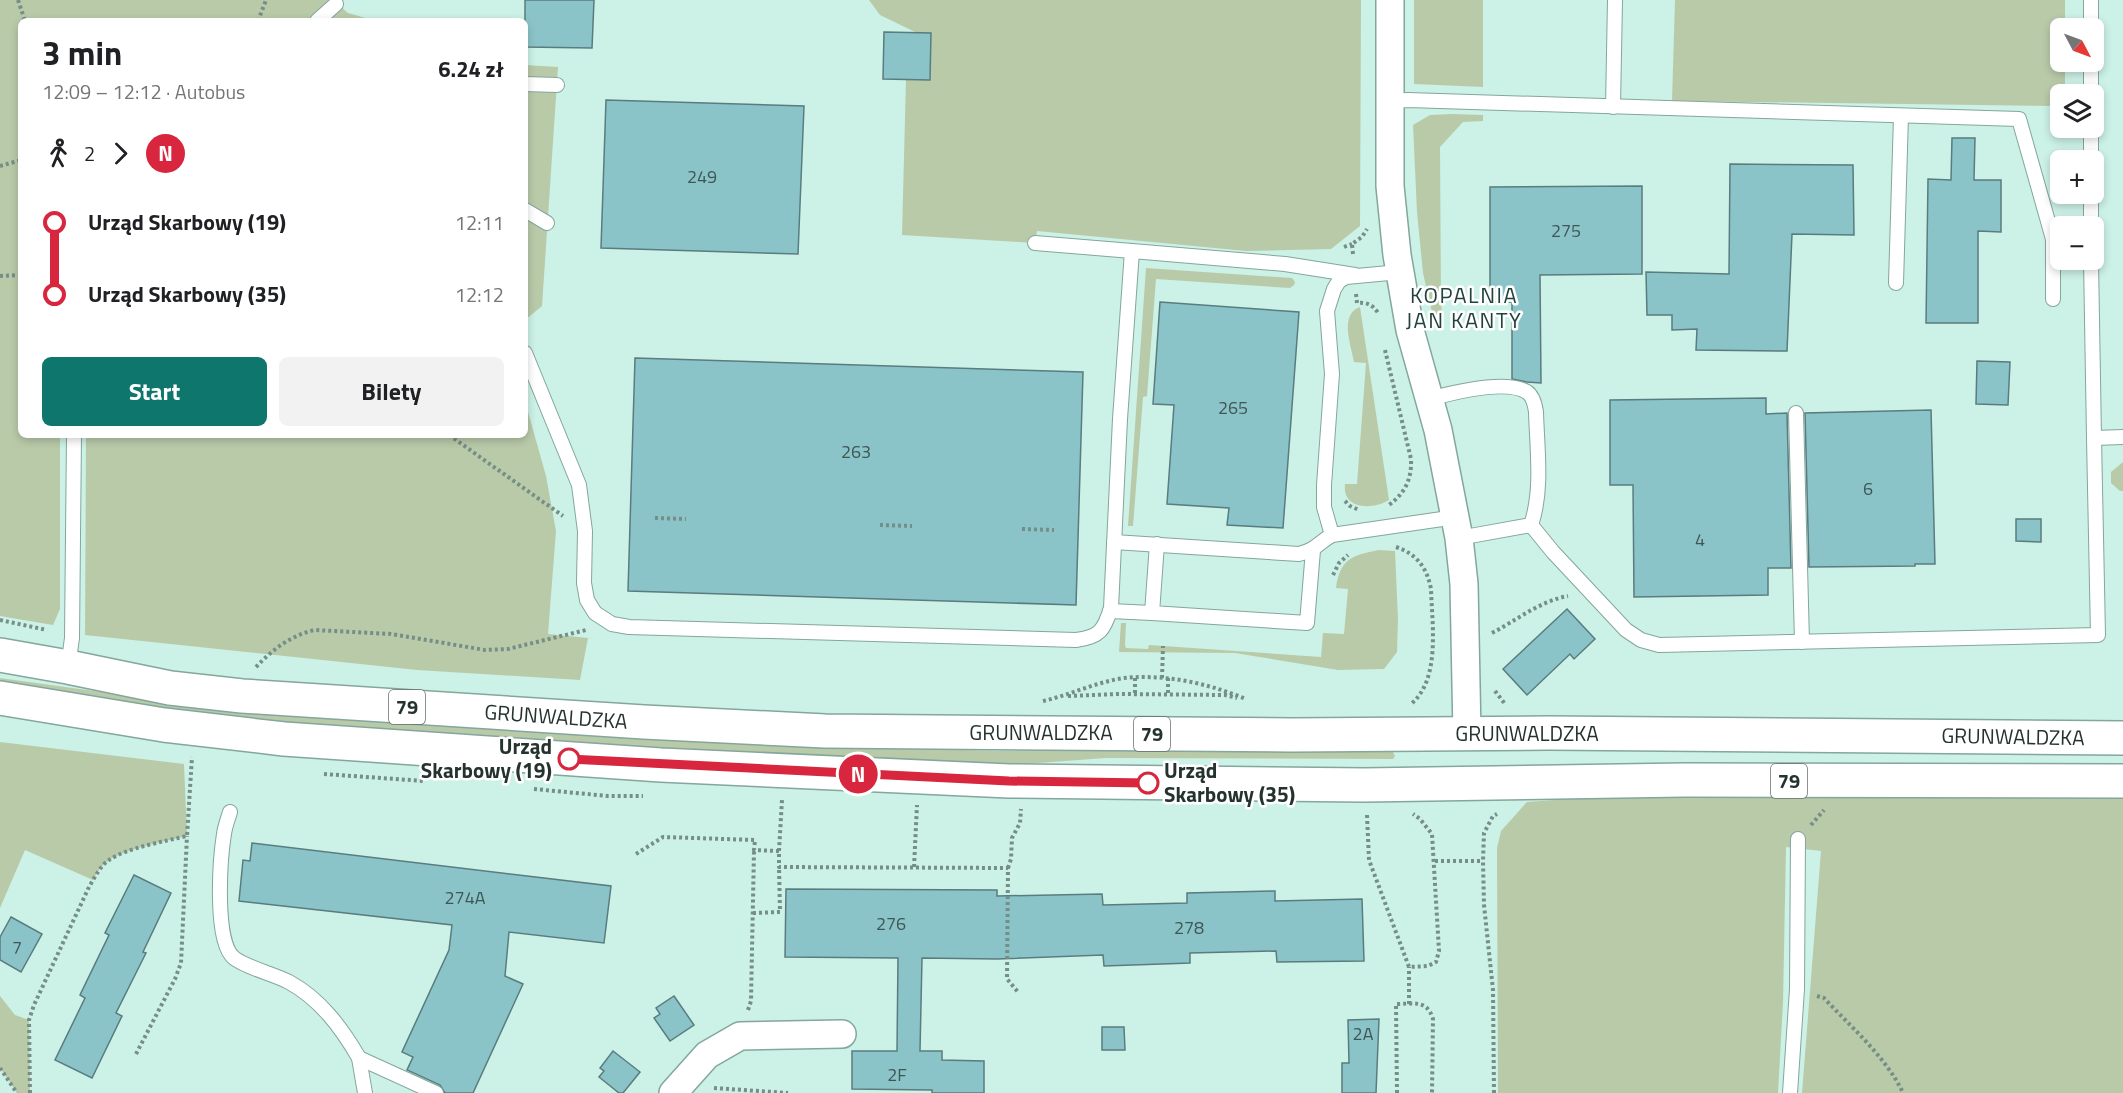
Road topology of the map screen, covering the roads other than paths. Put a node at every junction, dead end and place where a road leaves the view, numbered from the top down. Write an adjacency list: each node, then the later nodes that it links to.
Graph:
1 (1390, 0): 9 (street)
2 (1615, 0): 10 (lane)
3 (2091, 0): 6 (lane)
4 (336, 4): 5 (lane)
5 (320, 18)
6 (2091, 18)
7 (528, 84): 8 (lane)
8 (557, 86)
9 (1390, 101): 10 (lane); 17 (street)
10 (1613, 107): 11 (lane)
11 (1901, 116): 19 (lane); 20 (lane)
12 (528, 212): 13 (lane)
13 (548, 223)
14 (1035, 243): 15 (lane)
15 (1132, 251): 18 (lane); 30 (lane)
16 (2091, 270): 26 (lane)
17 (1400, 272): 18 (lane); 22 (street)
18 (1355, 274): 29 (lane)
19 (1896, 283)
20 (2053, 299)
21 (528, 359): 33 (lane)
22 (1429, 399): 27 (lane); 28 (street)
23 (1796, 413): 35 (lane)
24 (2123, 437): 26 (lane)
25 (74, 438): 37 (lane)
26 (2094, 438): 35 (lane)
27 (1531, 525): 28 (lane); 35 (lane)
28 (1458, 528): 29 (lane); 39 (street)
29 (1332, 535): 32 (lane)
30 (1114, 542): 31 (lane); 33 (lane)
31 (1157, 544): 32 (lane); 34 (lane)
32 (1313, 550): 34 (lane)
33 (1110, 611): 34 (lane)
34 (1152, 613)
35 (1802, 642)
36 (0, 656): 37 (main road, GRUNWALDZKA / 79)
37 (68, 667): 39 (main road, GRUNWALDZKA / 79)
38 (0, 698): 41 (main road, GRUNWALDZKA / 79)
39 (1467, 734): 40 (main road, GRUNWALDZKA / 79)
40 (2123, 738)
41 (2123, 781)
42 (230, 812): 45 (lane)
43 (1798, 839): 49 (lane)
44 (842, 1034): 48 (street)
45 (359, 1058): 46 (lane); 47 (lane)
46 (365, 1093)
47 (436, 1093)
48 (673, 1093)
49 (1790, 1093)

